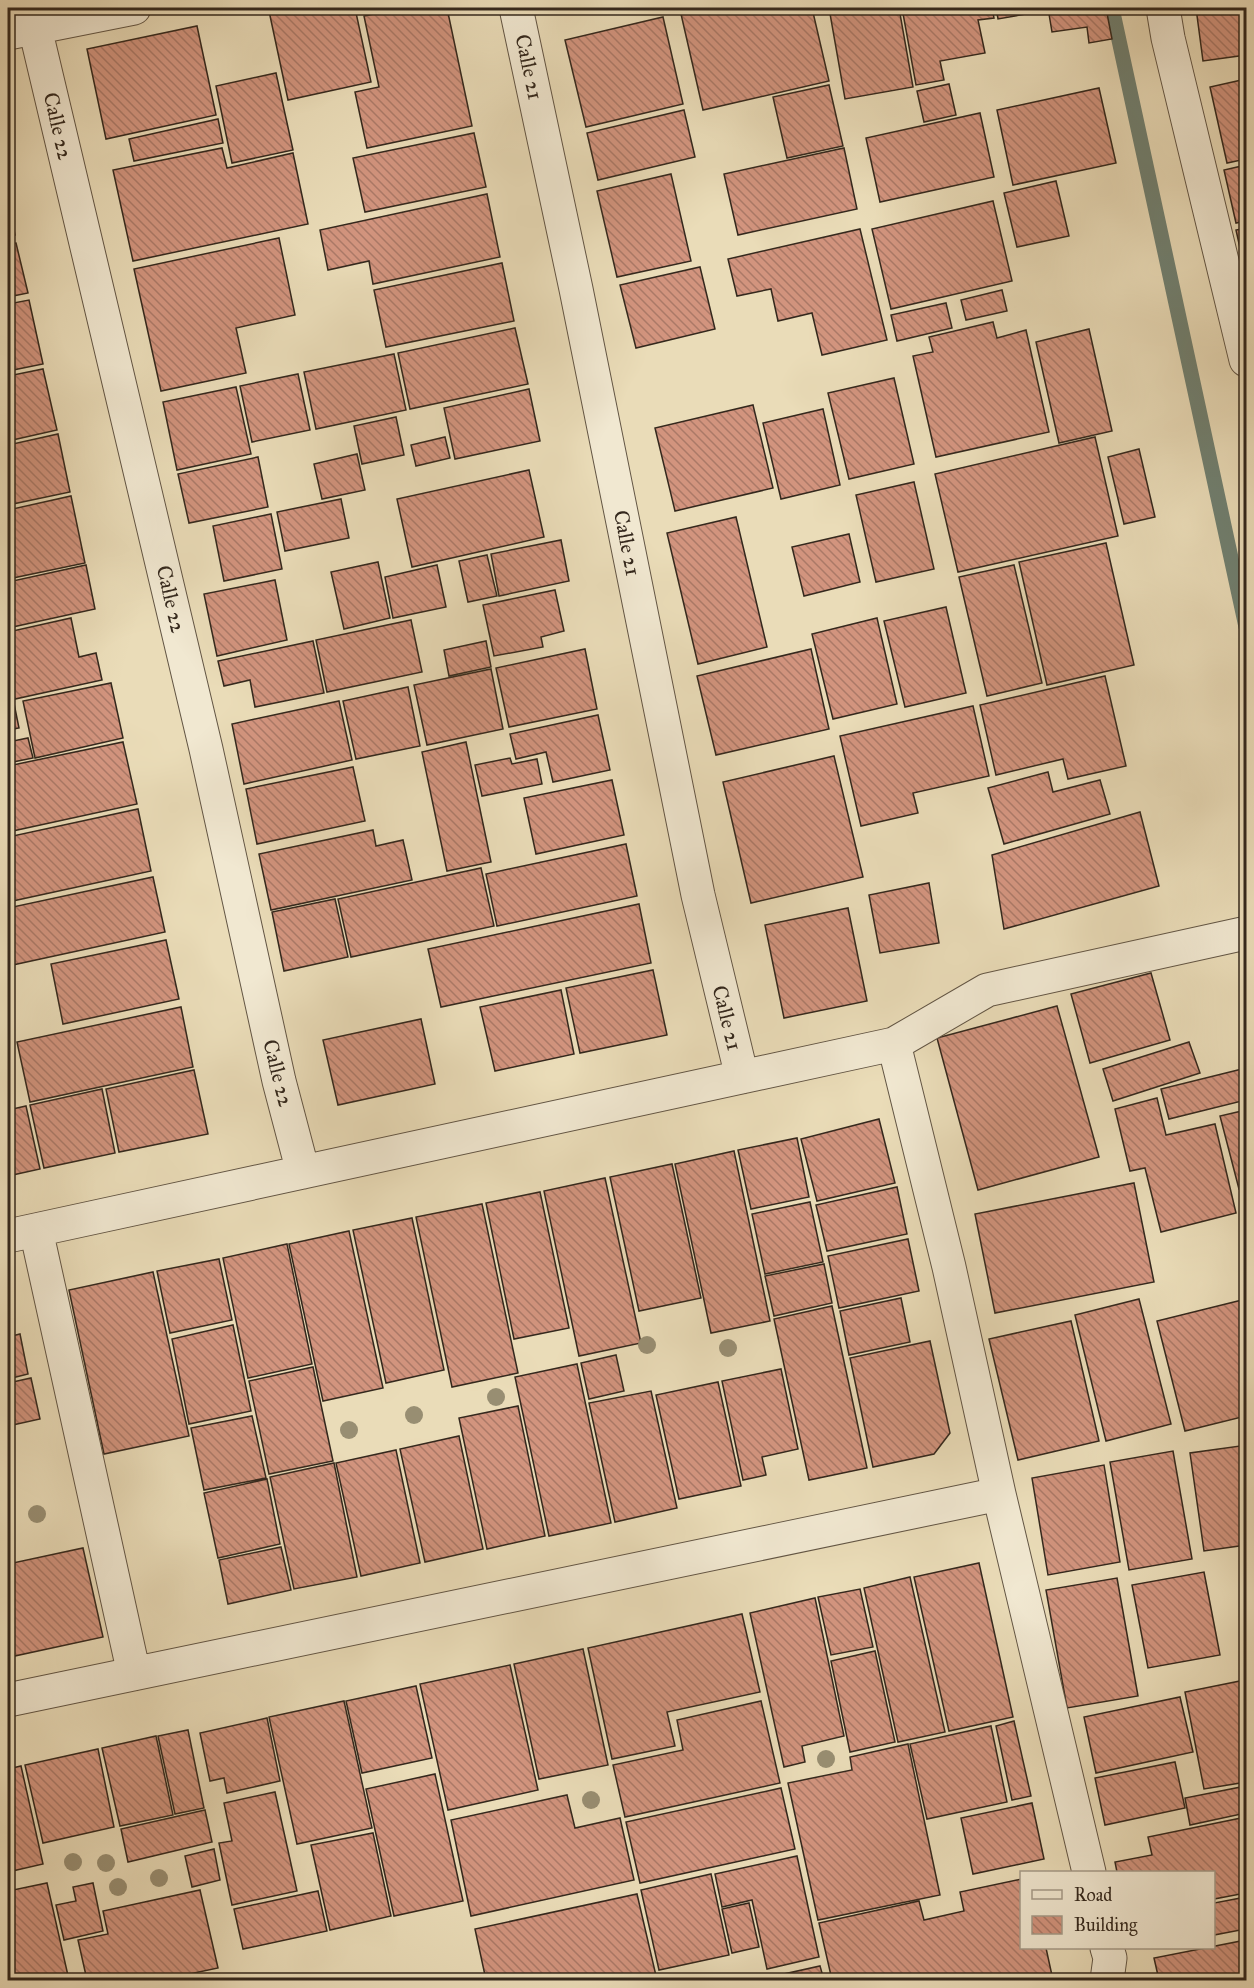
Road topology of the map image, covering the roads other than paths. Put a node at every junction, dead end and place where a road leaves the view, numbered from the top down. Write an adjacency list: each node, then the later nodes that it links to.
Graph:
1 (134, 8): 4 (street)
2 (516, 8): 8 (street, Calle 21)
3 (1163, 8): 5 (street)
4 (21, 30): 9 (street, Calle 22)
5 (1246, 360)
6 (1246, 933): 7 (street)
7 (894, 1044): 8 (street); 11 (street)
8 (741, 1077): 9 (street)
9 (303, 1172): 10 (street)
10 (22, 1233): 12 (street)
11 (999, 1494): 12 (street); 14 (street)
12 (134, 1674): 13 (street)
13 (8, 1700)
14 (1089, 1871)
15 (1108, 1949): 16 (street)
16 (1107, 1980)

